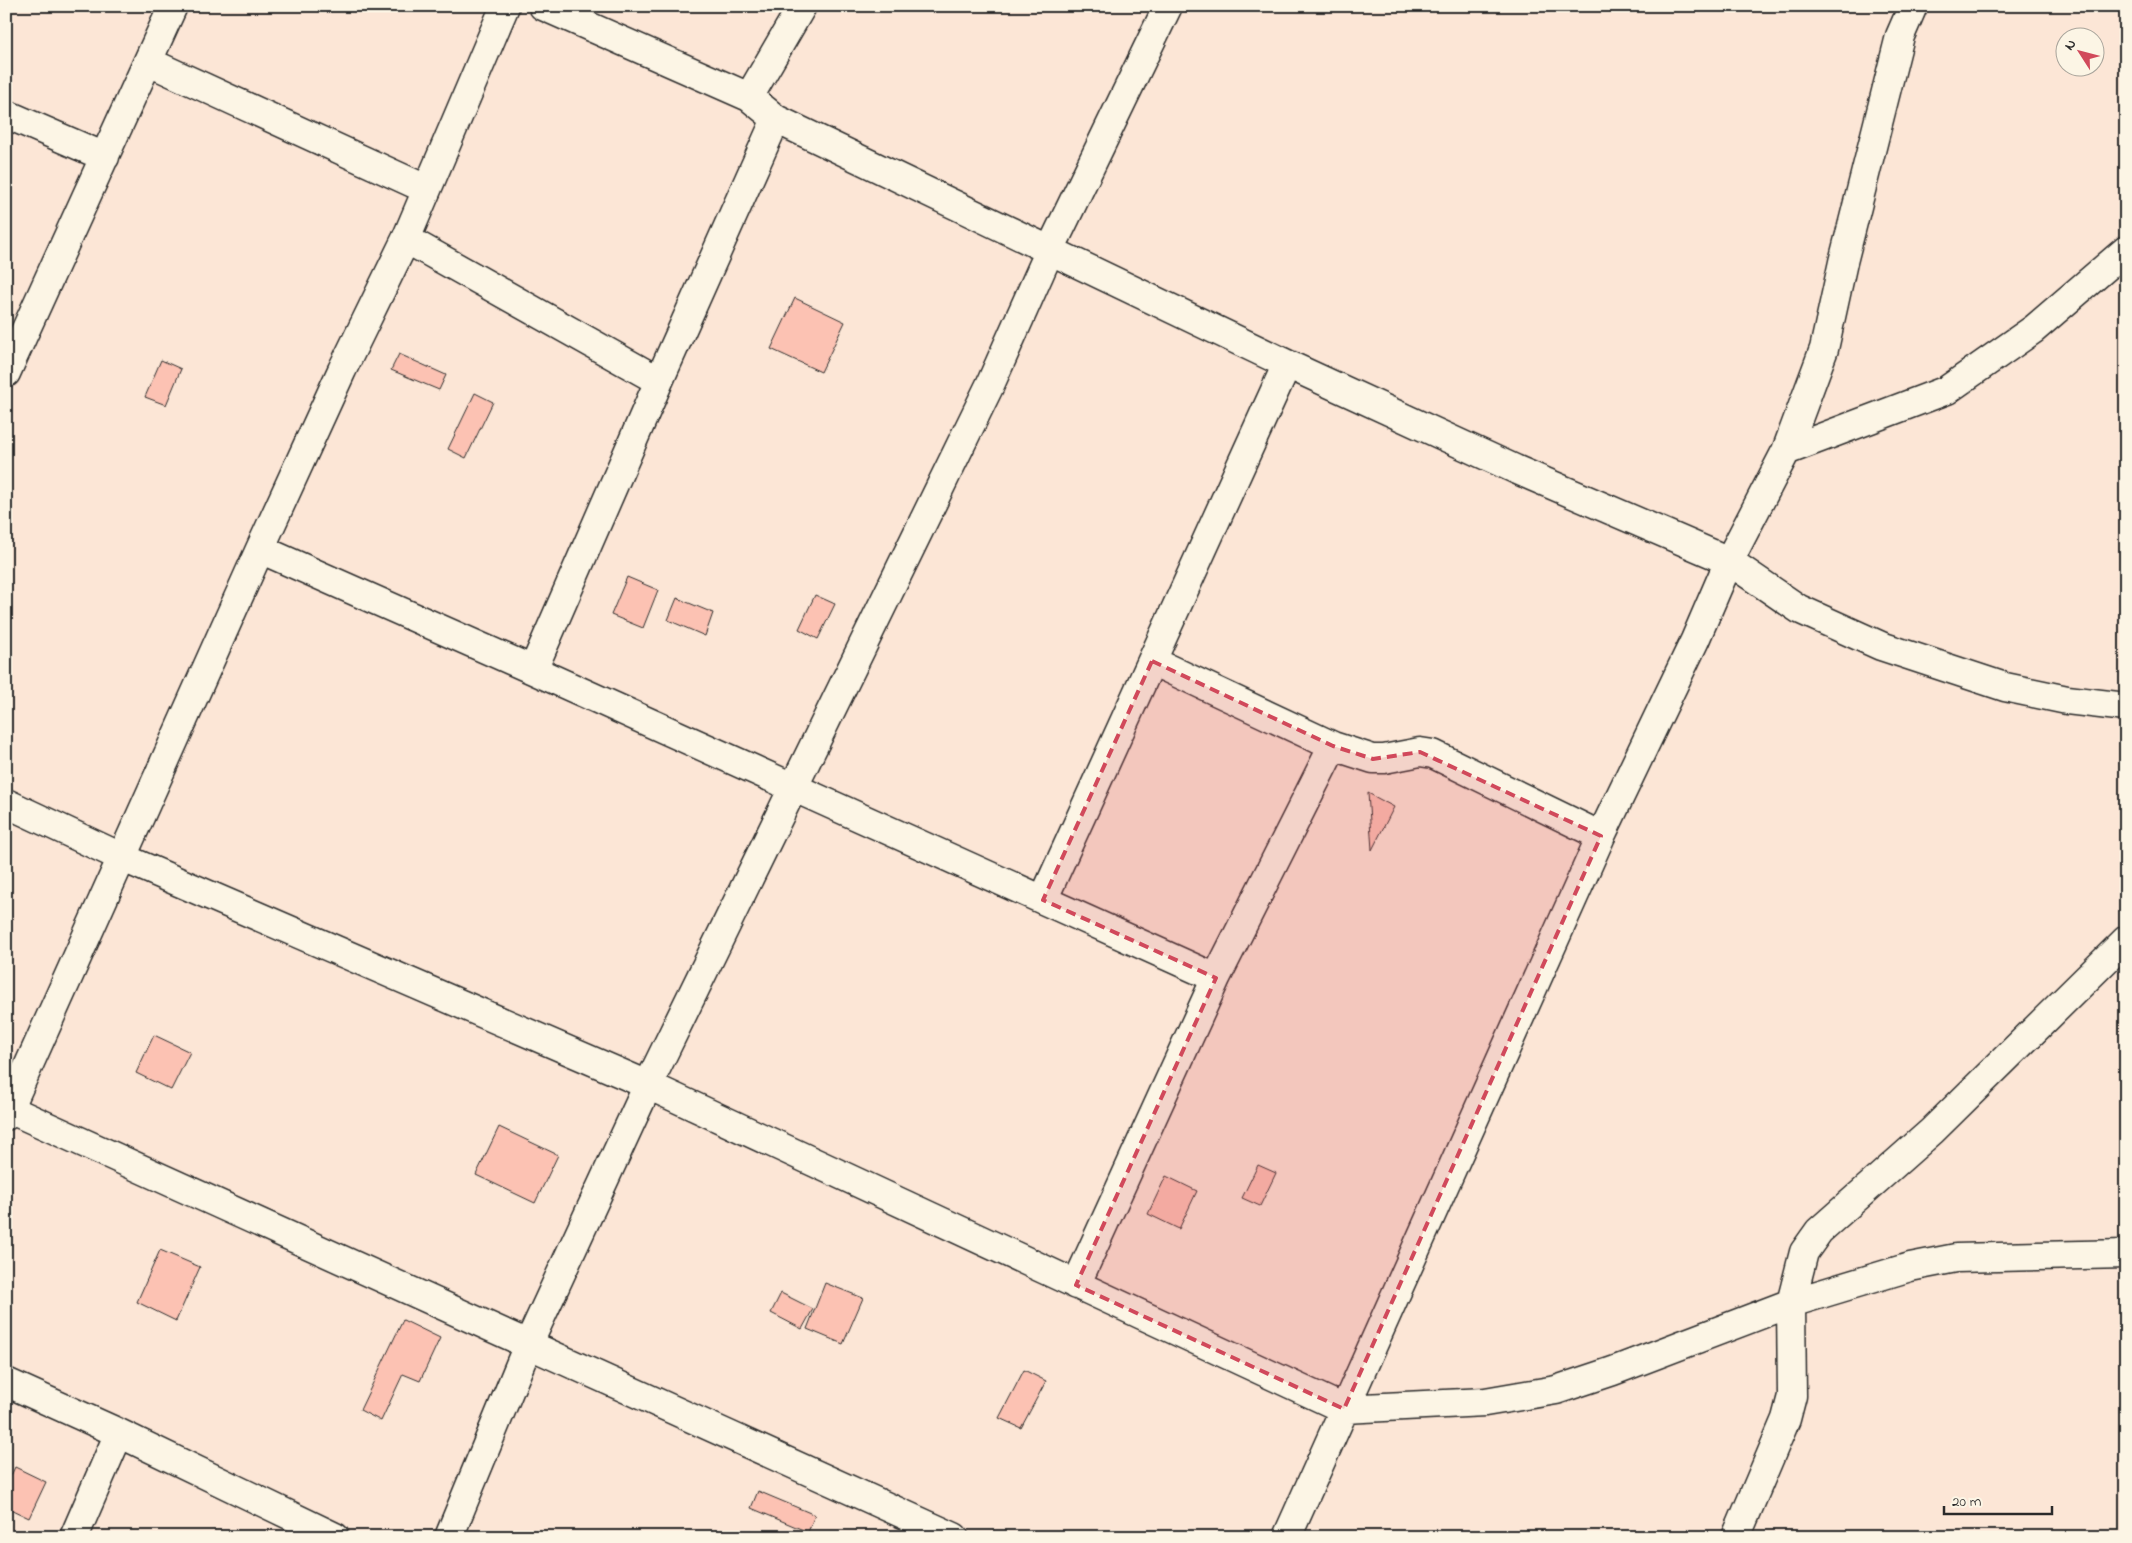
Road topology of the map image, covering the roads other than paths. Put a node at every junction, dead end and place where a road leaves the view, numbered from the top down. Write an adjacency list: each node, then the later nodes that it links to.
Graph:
1 (173, 6): 7 (street)
2 (505, 6): 12 (street)
3 (543, 6): 8 (street)
4 (802, 6): 8 (street)
5 (1168, 6): 14 (street)
6 (1913, 6): 19 (street)
7 (148, 62): 11 (street); 12 (street)
8 (749, 97): 10 (street)
9 (6, 114): 11 (street)
10 (776, 119): 14 (street); 18 (street)
11 (105, 157): 17 (street)
12 (426, 189): 13 (street)
13 (406, 239): 18 (street); 20 (street)
14 (1050, 250): 16 (street); 26 (street)
15 (2126, 250): 19 (street)
16 (1287, 364): 21 (street); 22 (street)
17 (6, 373)
18 (659, 381): 23 (street)
19 (1786, 451): 21 (street)
20 (260, 550): 23 (street); 29 (street)
21 (1729, 561): 24 (street); 28 (street)
22 (1152, 661): 25 (street); 30 (street)
23 (534, 670): 26 (street)
24 (2126, 707)
25 (1333, 746): 28 (street); 32 (street)
26 (792, 788): 30 (street); 33 (street)
27 (6, 803): 29 (street)
28 (1601, 836): 40 (street)
29 (120, 857): 33 (street); 34 (street)
30 (1042, 900): 32 (street)
31 (2126, 940): 37 (street)
32 (1216, 978): 36 (street)
33 (648, 1085): 36 (street); 38 (street)
34 (8, 1113): 38 (street)
35 (2126, 1254): 37 (street)
36 (1076, 1285): 40 (street)
37 (1791, 1303): 40 (street); 47 (street)
38 (528, 1345): 44 (street); 45 (street)
39 (6, 1382): 41 (street)
40 (1344, 1409): 46 (street)
41 (119, 1433): 42 (street); 43 (street)
42 (74, 1537)
43 (335, 1537)
44 (449, 1537)
45 (954, 1537)
46 (1287, 1537)
47 (1736, 1537)

